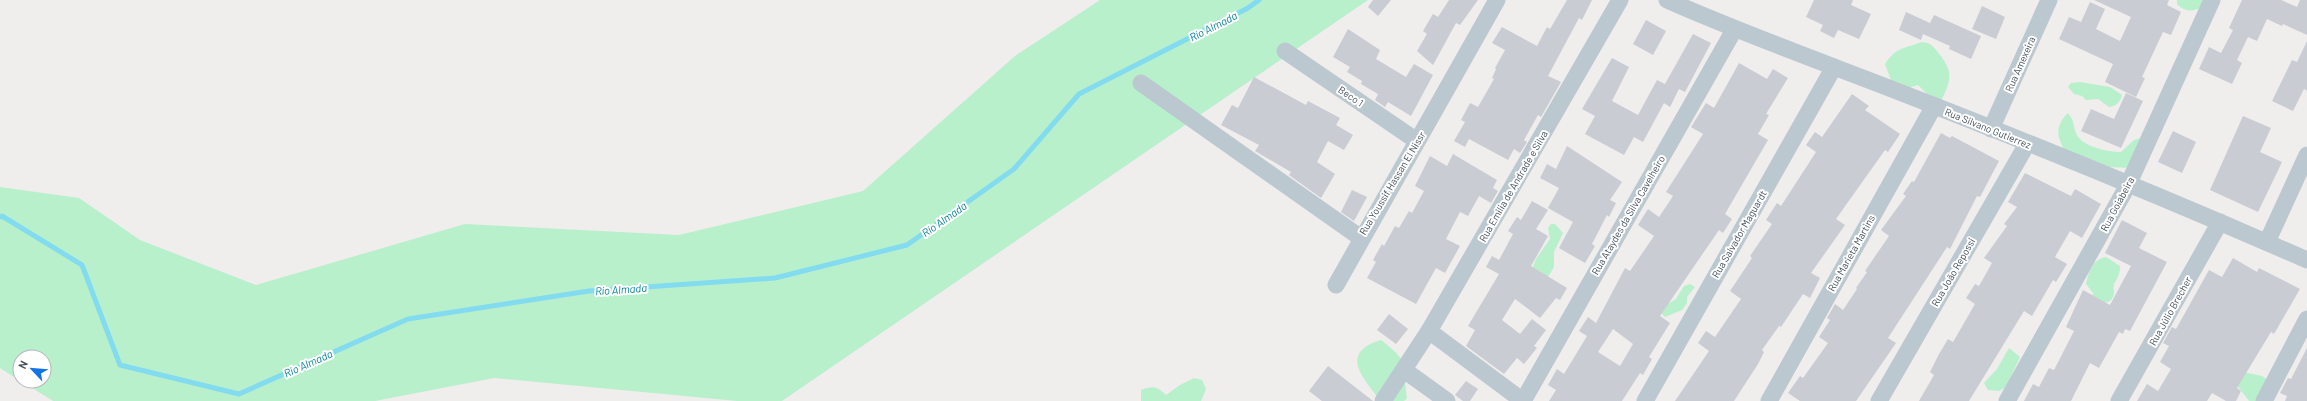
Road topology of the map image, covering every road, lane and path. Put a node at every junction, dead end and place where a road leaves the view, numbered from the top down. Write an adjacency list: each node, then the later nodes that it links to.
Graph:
1 (1497, 0): 12 (street, Rua Youssif Hassan El Nissr)
2 (1620, 0): 22 (street, Rua Emilia de Andrade e Silva)
3 (1667, 0): 6 (street, Rua Silvano Gutierrez)
4 (2049, 0): 11 (street, Rua Amexeira)
5 (2212, 0): 15 (street, Rua Goiabeira)
6 (1734, 30): 8 (street, Rua Silvano Gutierrez); 26 (street, Rua Ataydes da Silva Cavelheiro)
7 (1285, 51): 12 (street, Beco 1)
8 (1834, 67): 10 (street, Rua Silvano Gutierrez); 27 (street, Rua Salvador Maguardt)
9 (1141, 83): 17 (street, Rua Youssif Hassan El Nissr)
10 (1934, 106): 11 (street, Rua Silvano Gutierrez); 28 (street, Rua Marieta Martins)
11 (1991, 129): 13 (street, Rua Silvano Gutierrez)
12 (1417, 141): 17 (street, Rua Youssif Hassan El Nissr)
13 (2027, 144): 15 (street, Rua Silvano Gutierrez); 29 (street, Rua João Repossi)
14 (2307, 155): 18 (street)
15 (2128, 185): 16 (street, Rua Silvano Gutierrez); 30 (street, Rua Goiabeira)
16 (2220, 222): 18 (street, Rua Silvano Gutierrez); 31 (street, Rua Júlio Brecher)
17 (1361, 238): 20 (street)
18 (2267, 242): 19 (street, Rua Silvano Gutierrez)
19 (2307, 260)
20 (1336, 284)
21 (2307, 319): 32 (street)
22 (1429, 331): 23 (street, Rua Emilia de Andrade e Silva); 26 (street)
23 (1404, 370): 24 (street, Rua Emilia de Andrade e Silva); 25 (street)
24 (1383, 401)
25 (1446, 401)
26 (1523, 401)
27 (1645, 401)
28 (1768, 401)
29 (1880, 401)
30 (2007, 401)
31 (2119, 401)
32 (2264, 401)

